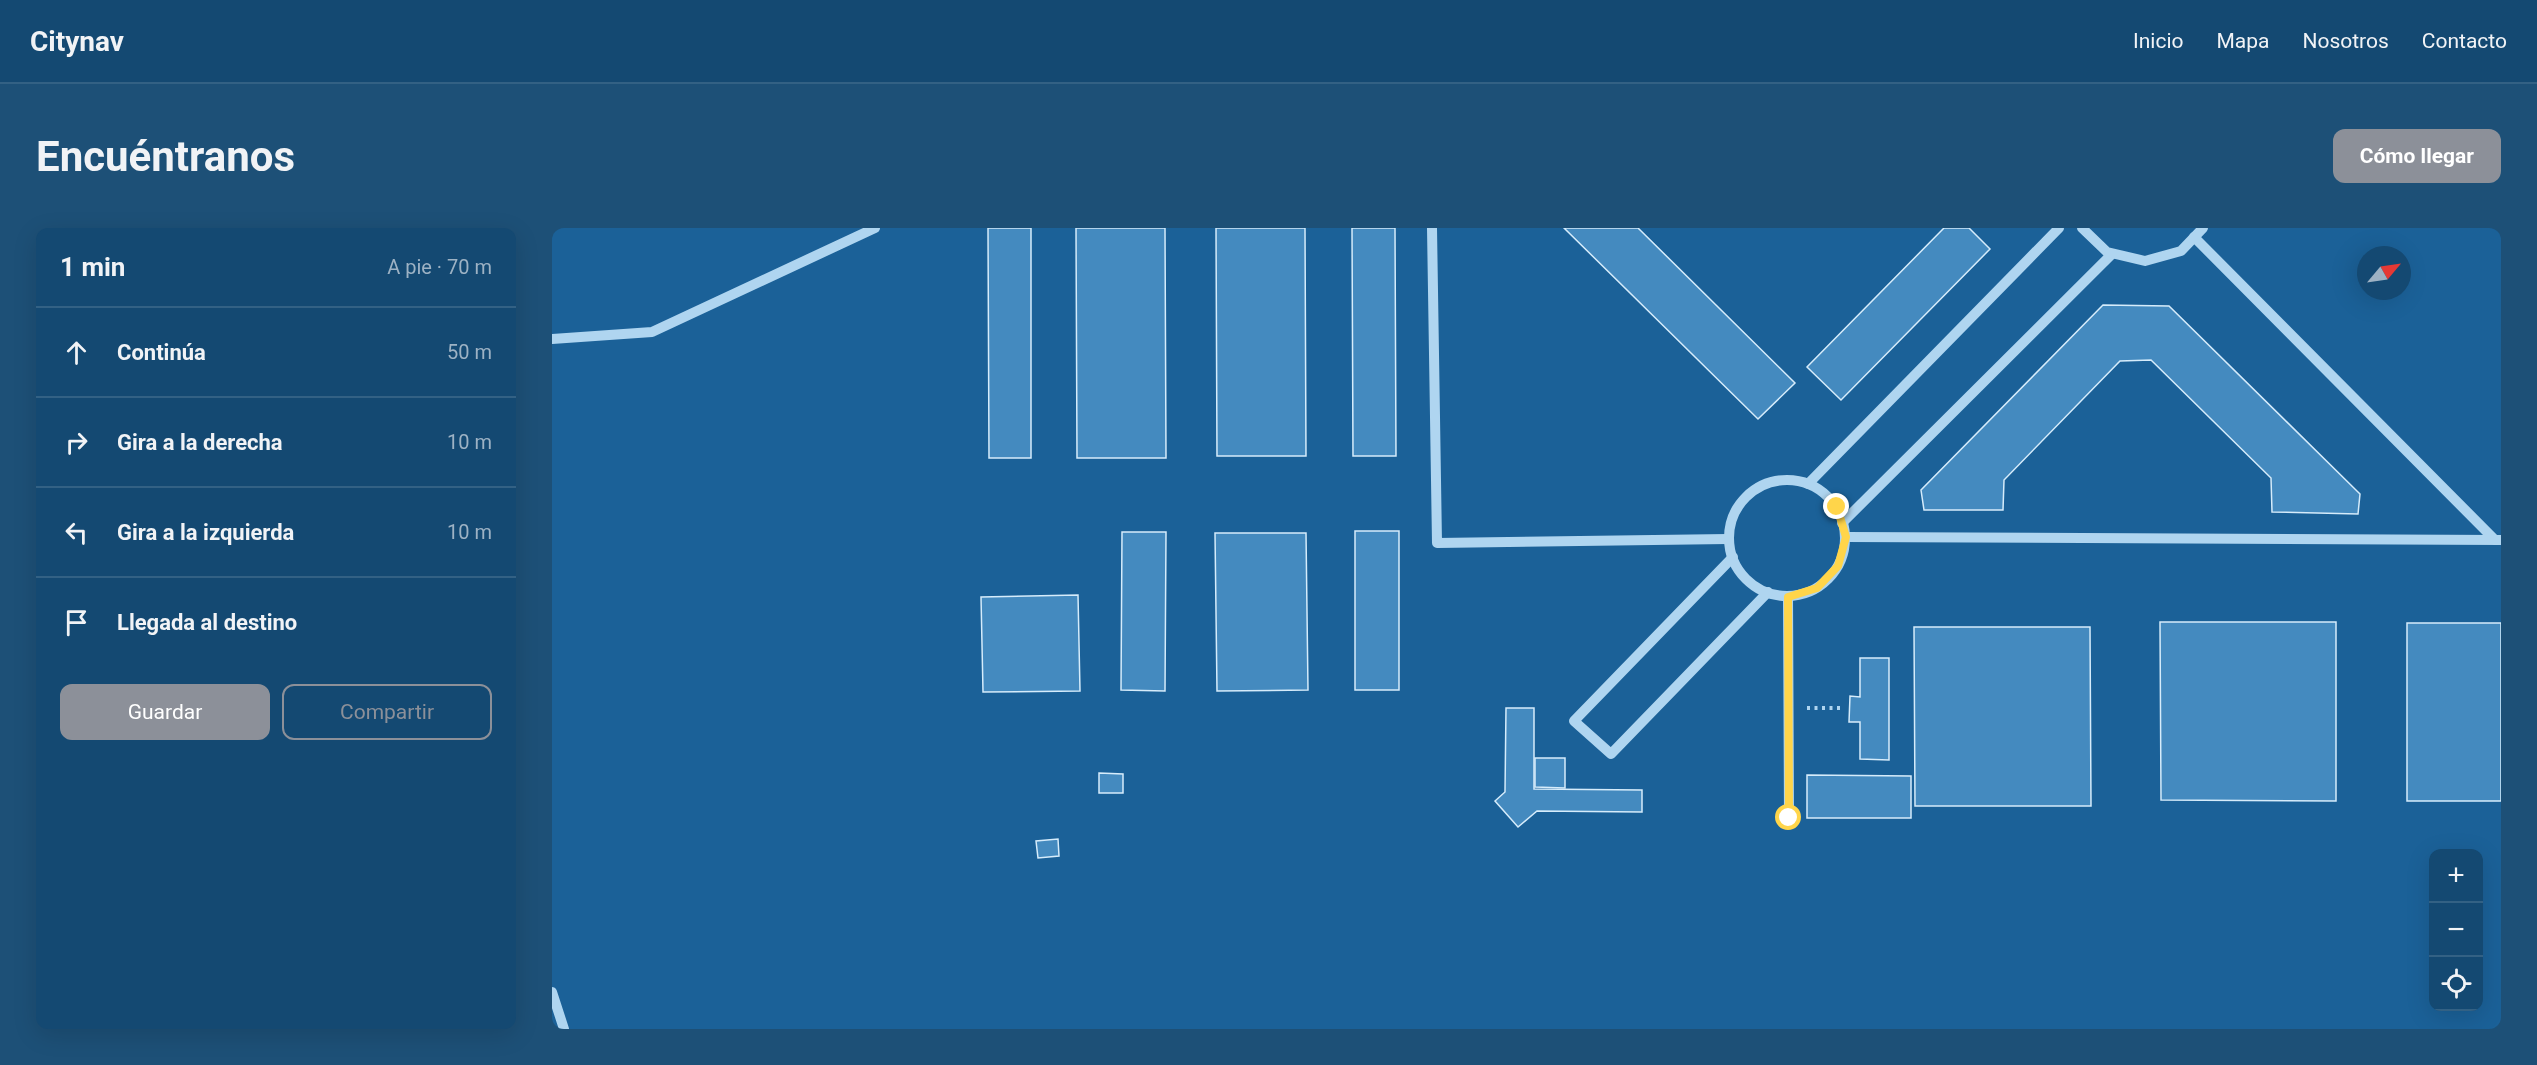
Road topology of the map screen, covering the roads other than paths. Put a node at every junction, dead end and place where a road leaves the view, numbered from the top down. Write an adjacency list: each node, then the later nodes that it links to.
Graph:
1 (875, 228): 8 (lane)
2 (1432, 228): 12 (lane)
3 (2060, 228): 9 (lane)
4 (2082, 228): 7 (lane)
5 (2203, 228): 6 (lane)
6 (2194, 237): 7 (lane); 13 (lane)
7 (2112, 254): 10 (lane)
8 (552, 339)
9 (1808, 484): 10 (lane); 12 (lane)
10 (1842, 523): 11 (lane)
11 (1846, 537): 13 (lane); 16 (lane)
12 (1728, 539): 14 (lane)
13 (2498, 540)
14 (1733, 557): 15 (lane); 15 (lane)
15 (1768, 592): 16 (lane)
16 (1788, 597): 17 (lane)
17 (1789, 818)
18 (552, 992): 19 (lane)
19 (564, 1029)

